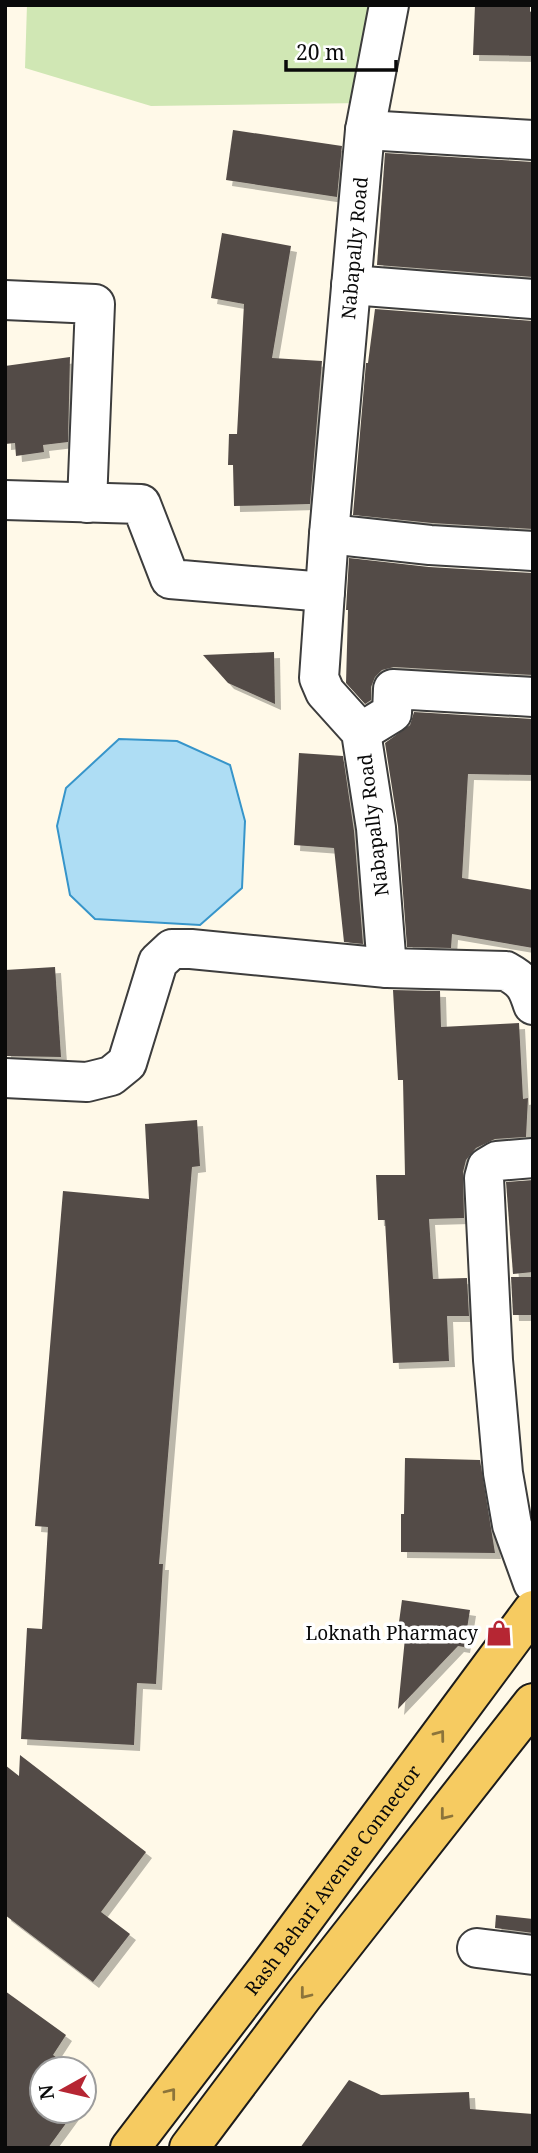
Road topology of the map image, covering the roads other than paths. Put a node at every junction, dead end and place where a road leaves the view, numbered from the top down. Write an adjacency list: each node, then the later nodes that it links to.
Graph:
1 (389, 5): 2 (street, Nabapally Road)
2 (365, 130): 3 (street); 4 (street, Nabapally Road)
3 (533, 140)
4 (351, 285): 5 (street); 9 (street, Nabapally Road)
5 (533, 299)
6 (5, 300): 8 (street)
7 (5, 500): 8 (street)
8 (87, 503): 11 (street)
9 (329, 534): 10 (street); 11 (street, Nabapally Road)
10 (533, 551)
11 (325, 592): 13 (street, Nabapally Road)
12 (533, 697): 13 (street)
13 (362, 732): 14 (street, Nabapally Road)
14 (387, 968): 15 (street); 16 (street)
15 (531, 992)
16 (5, 1078)
17 (533, 1158): 18 (street)
18 (533, 1583)
19 (533, 1610): 23 (main road, Rash Behari Avenue Connector, one-way to 19)
20 (533, 1703): 24 (main road, one-way to 24)
21 (477, 1948): 22 (street)
22 (533, 1955)
23 (130, 2148)
24 (189, 2148)

